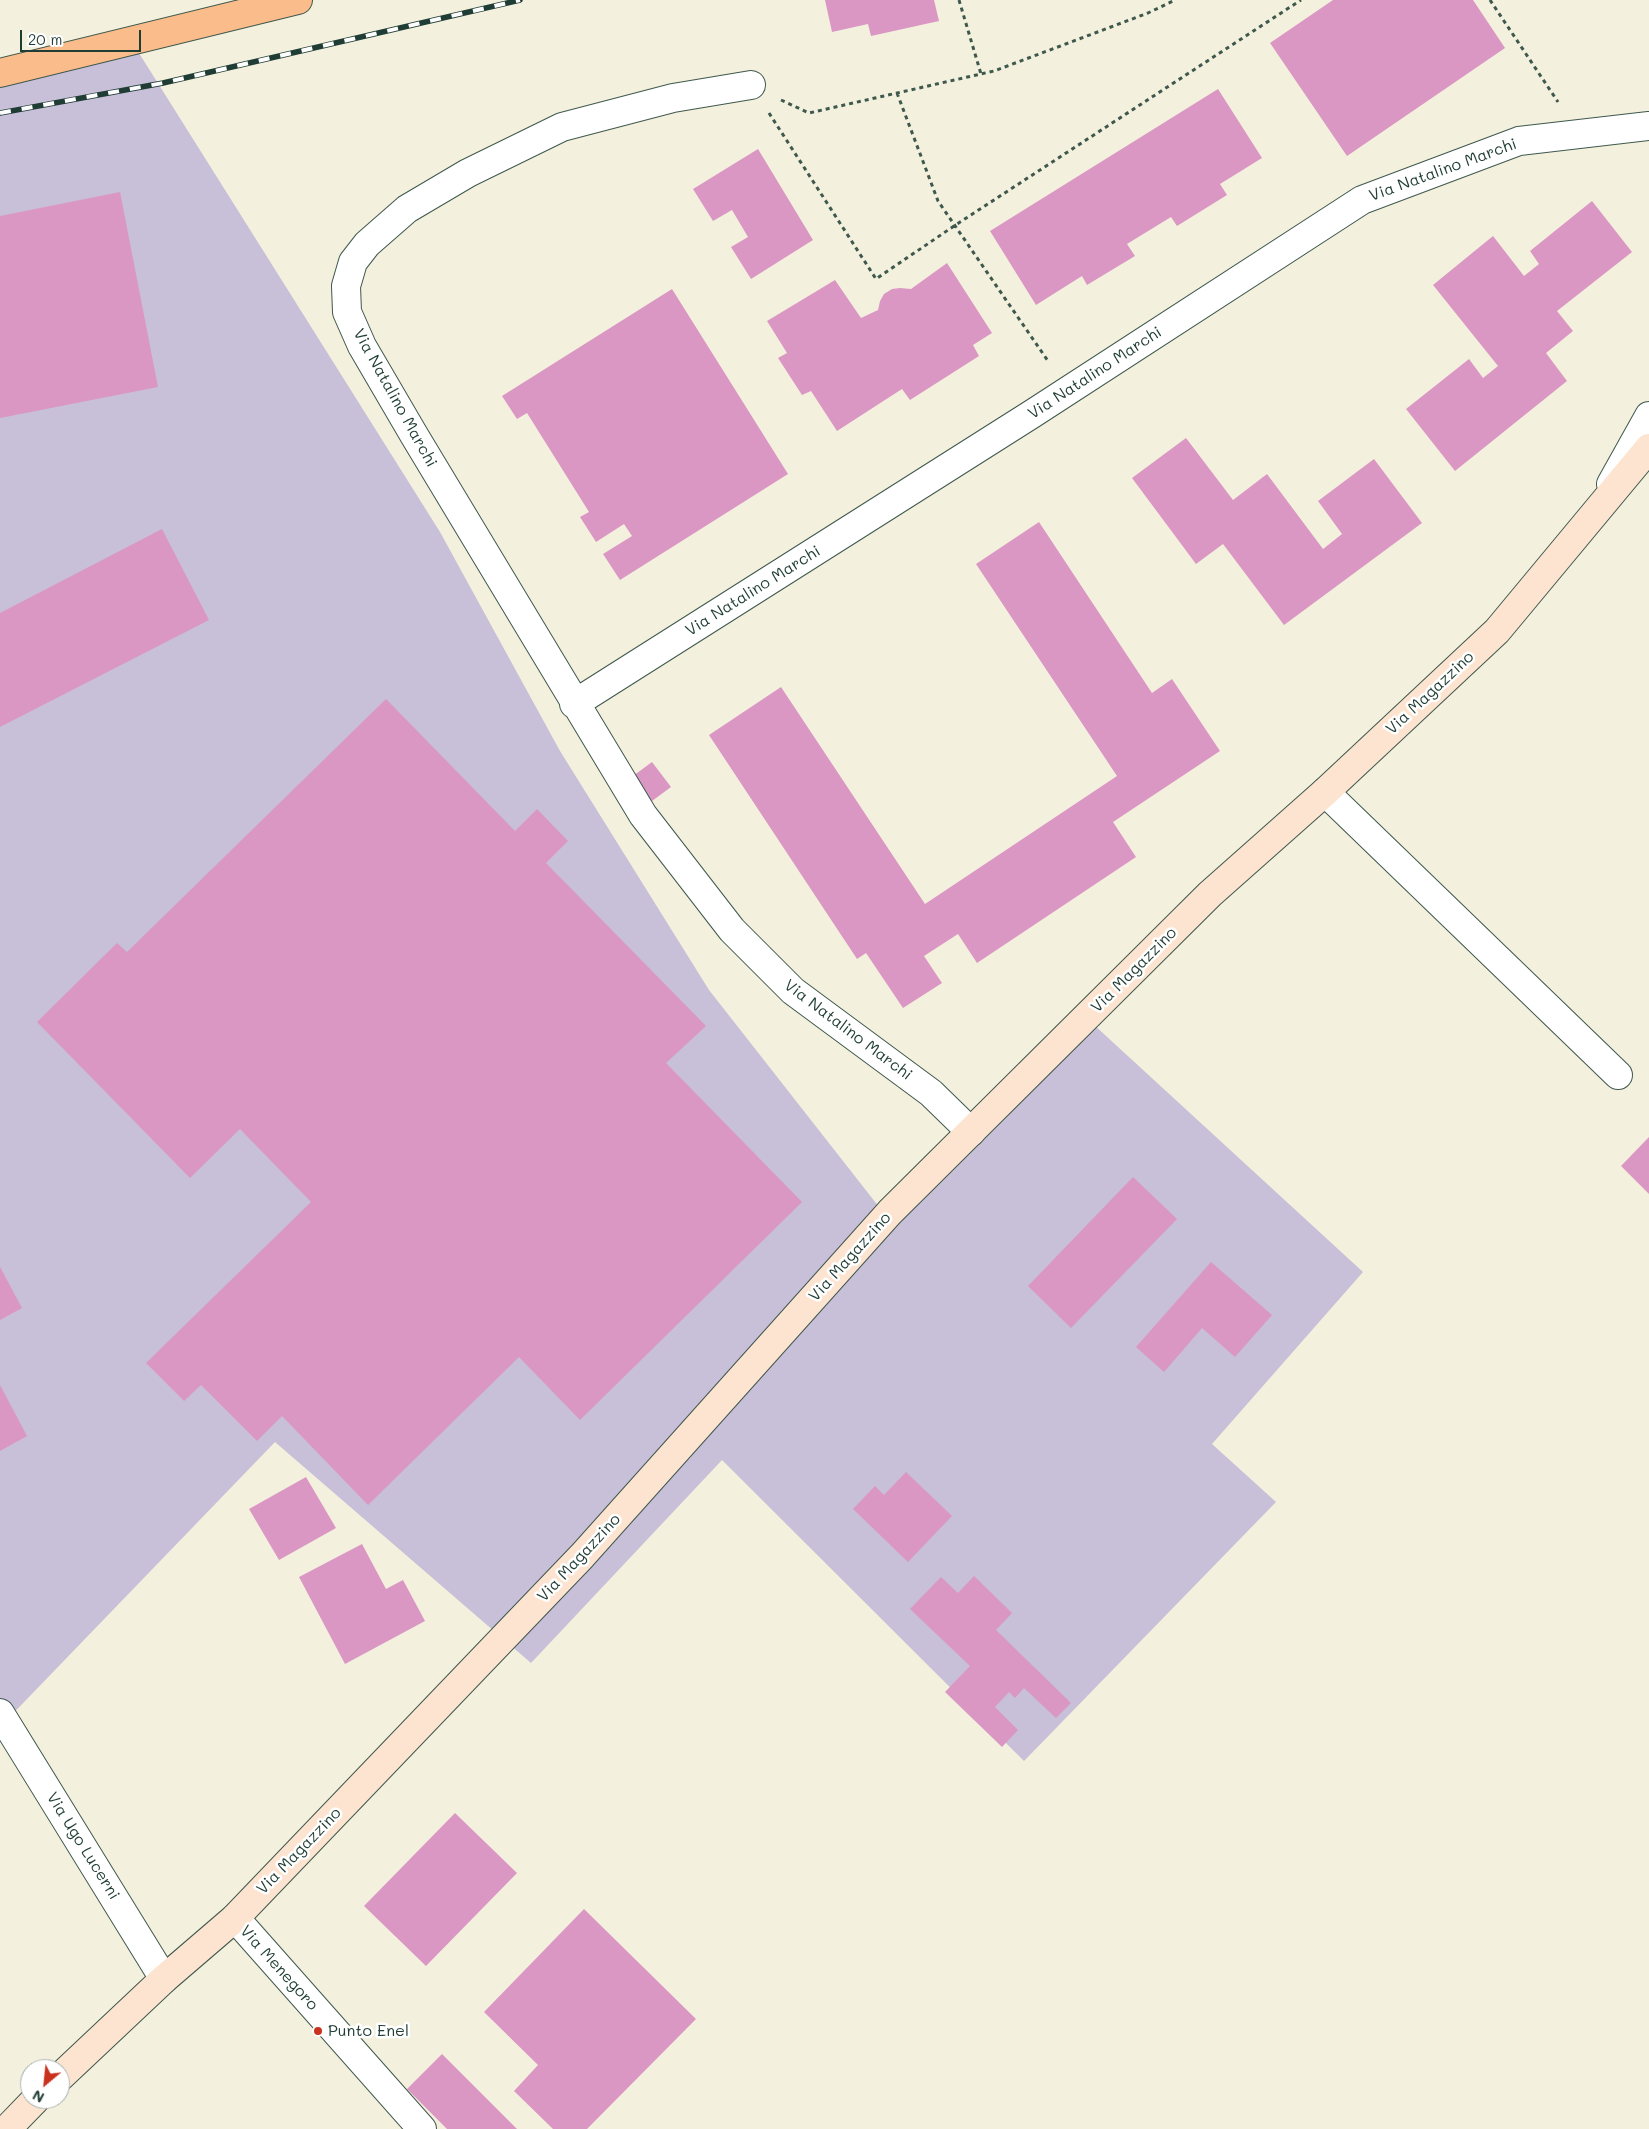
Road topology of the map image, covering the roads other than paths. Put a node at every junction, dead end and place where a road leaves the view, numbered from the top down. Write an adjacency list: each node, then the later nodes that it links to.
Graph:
1 (298, 0): 2 (main road)
2 (0, 74)
3 (751, 85): 8 (street, Via Natalino Marchi)
4 (1649, 126): 8 (street, Via Natalino Marchi)
5 (1649, 416): 7 (street)
6 (1649, 448): 7 (main road, Via Magazzino)
7 (1595, 512): 9 (main road, Via Magazzino)
8 (574, 704): 11 (street, Via Natalino Marchi)
9 (1325, 792): 10 (street); 11 (main road, Via Magazzino)
10 (1618, 1075)
11 (971, 1132): 13 (main road, Via Magazzino)
12 (0, 1713): 14 (street, Via Ugo Lucerni)
13 (235, 1918): 14 (main road, Via Magazzino); 18 (street, Via Menegoro)
14 (164, 1979): 15 (main road, Via Magazzino)
15 (70, 2068)
16 (26, 2109): 17 (main road)
17 (7, 2129)
18 (422, 2129)

